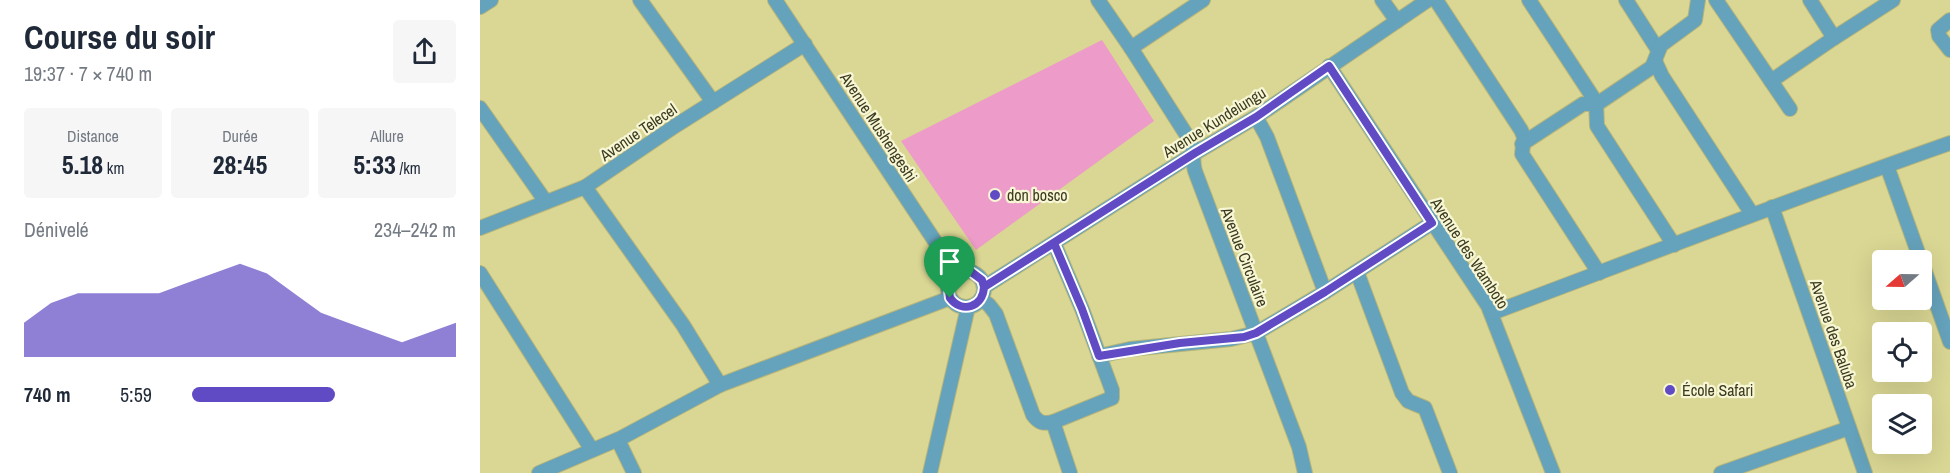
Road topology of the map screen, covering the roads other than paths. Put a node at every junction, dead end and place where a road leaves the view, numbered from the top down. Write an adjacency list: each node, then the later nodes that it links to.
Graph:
1 (491, 0): 15 (street)
2 (640, 0): 25 (street)
3 (775, 0): 19 (street, Avenue Mushengeshi)
4 (1098, 0): 20 (street, Avenue Circulaire)
5 (1203, 0): 20 (street)
6 (1382, 0): 17 (street)
7 (1428, 0): 17 (street, Avenue Kundelungu)
8 (1436, 0): 31 (street)
9 (1529, 0): 26 (street)
10 (1626, 0): 22 (street)
11 (1698, 0): 22 (street)
12 (1716, 0): 24 (street)
13 (1810, 0): 18 (street)
14 (1893, 0): 18 (street)
15 (480, 7)
16 (1950, 20): 21 (street)
17 (1396, 21): 23 (street, Avenue Kundelungu)
18 (1834, 38): 24 (street)
19 (805, 44): 25 (street, Avenue Telecel); 45 (street, Avenue Mushengeshi)
20 (1131, 48): 32 (street, Avenue Circulaire)
21 (1950, 50)
22 (1657, 56): 26 (street); 37 (street)
23 (1329, 66): 29 (street, Avenue Kundelungu); 38 (street, Avenue des Wamboto)
24 (1771, 81): 28 (street)
25 (713, 102): 34 (street, Avenue Telecel)
26 (1597, 104): 31 (street); 41 (street)
27 (480, 108): 35 (street)
28 (1790, 109)
29 (1256, 117): 32 (street, Avenue Kundelungu); 47 (street)
30 (1950, 143): 33 (street)
31 (1522, 144): 46 (street)
32 (1195, 153): 40 (street, Avenue Kundelungu); 53 (street, Avenue Circulaire)
33 (1887, 166): 36 (street); 42 (street)
34 (585, 187): 35 (street, Avenue Telecel); 56 (street)
35 (546, 202): 39 (street, Avenue Telecel)
36 (1772, 207): 37 (street); 58 (street, Avenue des Baluba)
37 (1752, 214): 41 (street)
38 (1432, 223): 43 (street); 52 (street, Avenue des Wamboto)
39 (480, 228)
40 (1054, 243): 49 (street, Avenue Kundelungu); 55 (street)
41 (1674, 245): 46 (street)
42 (1917, 250)
43 (1358, 272): 47 (street); 66 (street)
44 (480, 273): 60 (street)
45 (956, 273): 49 (street); 50 (street)
46 (1599, 273): 52 (street)
47 (1325, 292): 53 (street)
48 (1932, 292): 54 (street)
49 (983, 293): 51 (street); 57 (street)
50 (950, 298): 51 (street); 56 (street)
51 (968, 308): 61 (street)
52 (1492, 313): 67 (street, Avenue des Wamboto)
53 (1256, 333): 55 (street); 65 (street, Avenue Circulaire)
54 (1950, 342)
55 (1099, 356): 57 (street)
56 (720, 384): 59 (street)
57 (1053, 422): 64 (street)
58 (1849, 428): 68 (street); 69 (street, Avenue des Baluba)
59 (618, 440): 60 (street); 63 (street)
60 (592, 450): 62 (street)
61 (926, 472)
62 (539, 473)
63 (634, 473)
64 (1070, 473)
65 (1305, 473)
66 (1449, 473)
67 (1554, 473)
68 (1721, 473)
69 (1865, 473)

